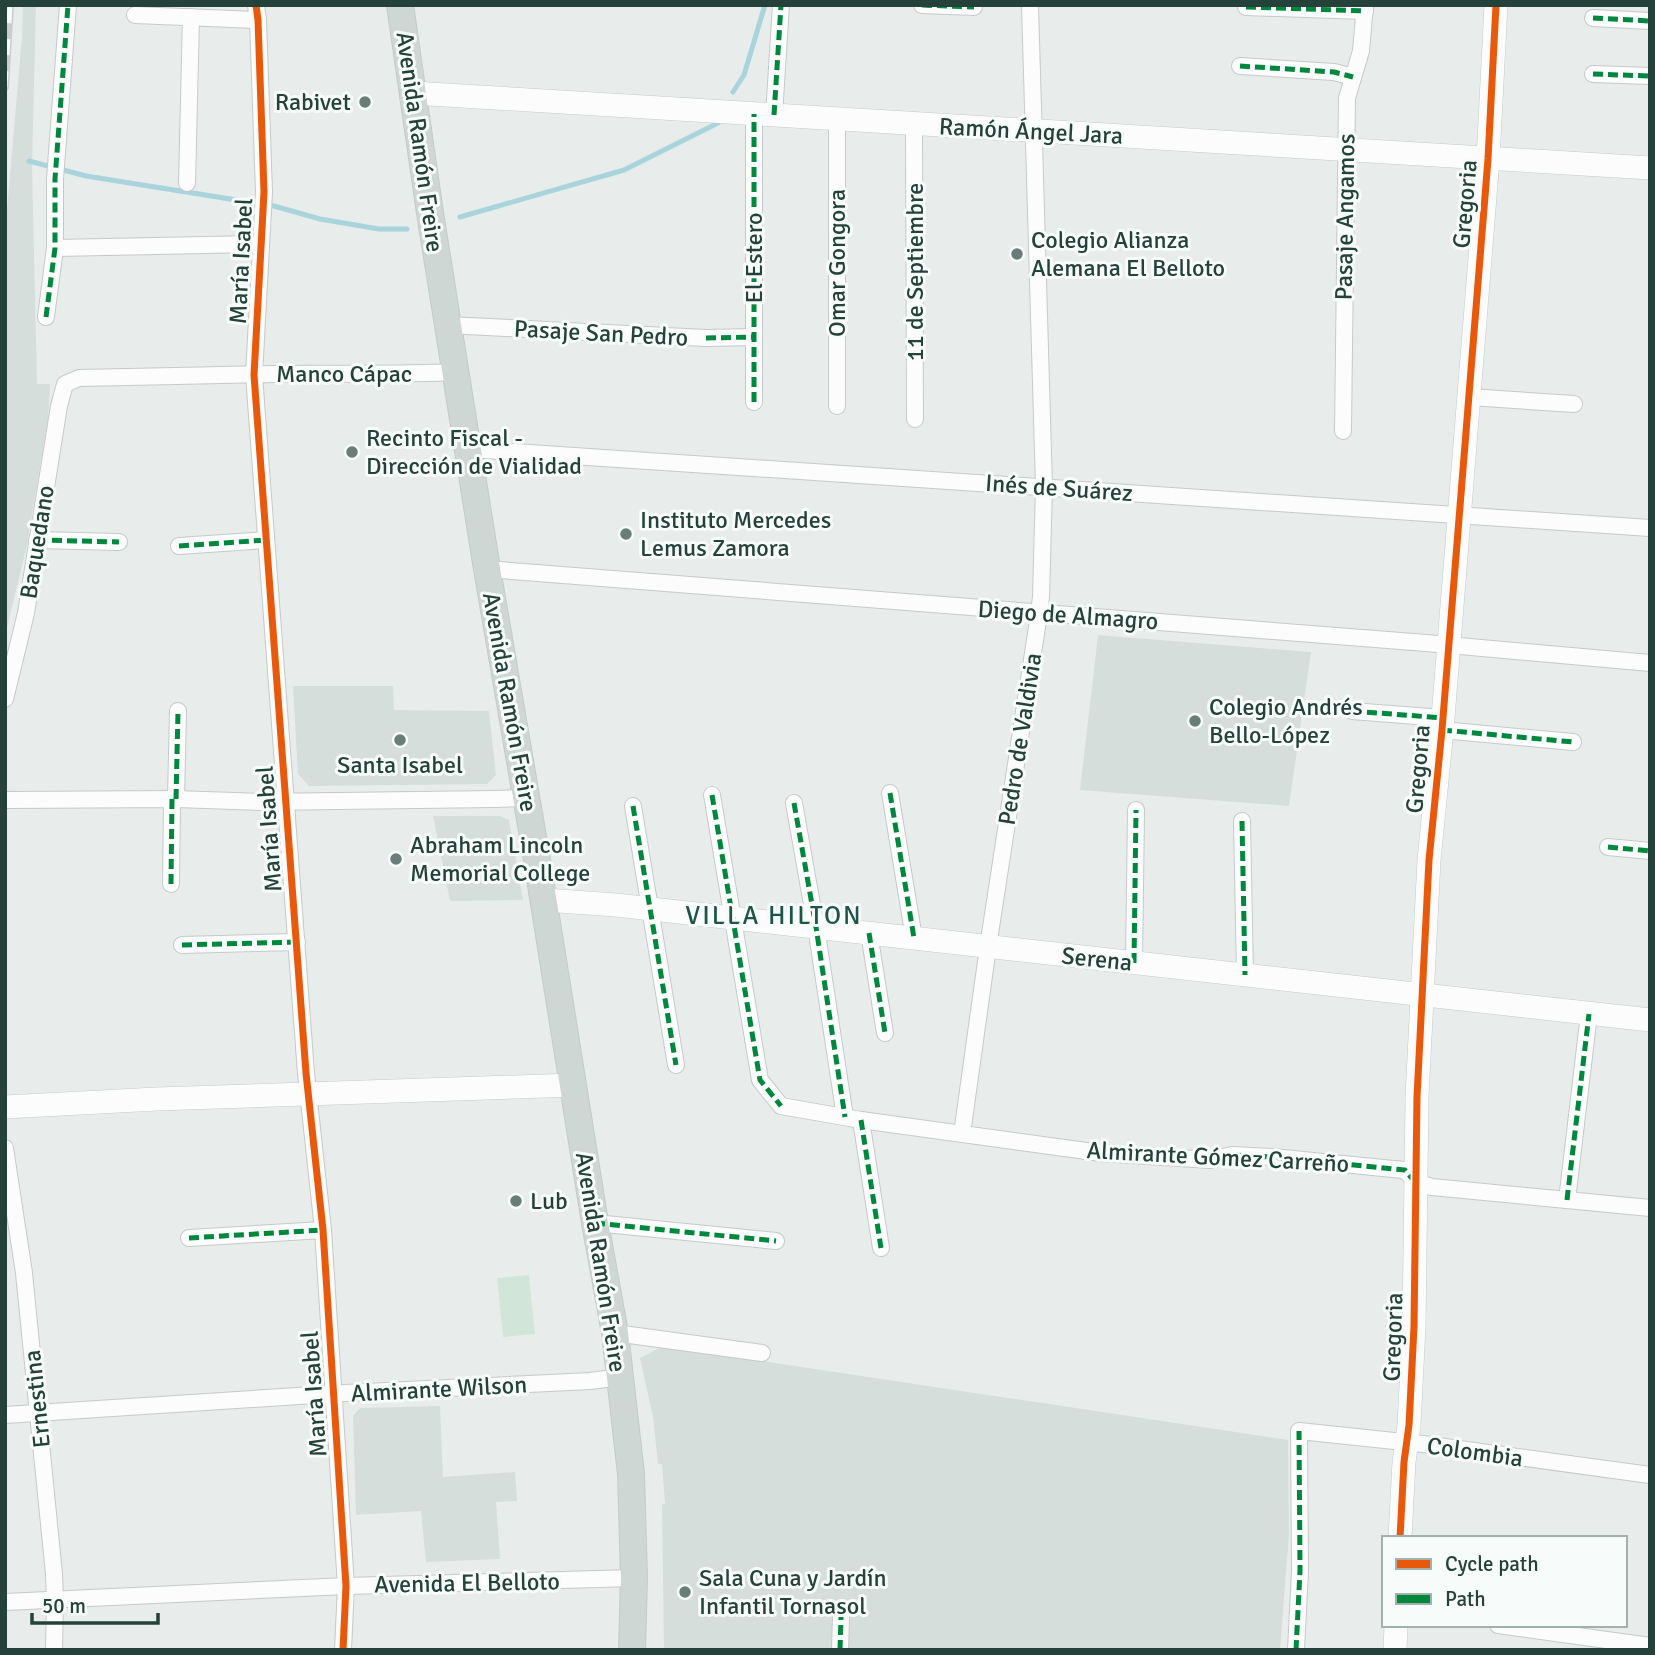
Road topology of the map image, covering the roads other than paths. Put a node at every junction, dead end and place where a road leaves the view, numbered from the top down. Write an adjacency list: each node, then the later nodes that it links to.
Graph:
1 (68, 5): 29 (street)
2 (400, 5): 19 (main road, Avenida Ramón Freire)
3 (781, 5): 20 (street, El Estero)
4 (922, 5): 7 (street)
5 (1030, 5): 23 (street, Pedro de Valdivia)
6 (1496, 5): 25 (street, Gregoria)
7 (974, 7)
8 (1246, 7): 9 (street)
9 (1365, 8): 18 (street, Pasaje Angamos)
10 (257, 13): 12 (street); 28 (street, María Isabel)
11 (135, 15): 12 (street)
12 (191, 17): 27 (street)
13 (1593, 18): 14 (street)
14 (1650, 22)
15 (1240, 66): 18 (street)
16 (1593, 74): 17 (street)
17 (1650, 76)
18 (1353, 77): 24 (street, Pasaje Angamos)
19 (413, 93): 20 (street, Ramón Ángel Jara); 31 (main road, Avenida Ramón Freire)
20 (764, 115): 21 (street, Ramón Ángel Jara); 32 (street, El Estero)
21 (836, 119): 22 (street, Ramón Ángel Jara); 39 (street, Omar Gongora)
22 (914, 124): 23 (street, Ramón Ángel Jara); 40 (street, 11 de Septiembre)
23 (1033, 131): 24 (street, Ramón Ángel Jara); 43 (street, Pedro de Valdivia)
24 (1346, 150): 25 (street, Ramón Ángel Jara); 41 (street, Pasaje Angamos)
25 (1488, 159): 26 (street, Ramón Ángel Jara); 36 (street, Gregoria)
26 (1650, 168)
27 (187, 183)
28 (261, 244): 29 (street); 34 (street, María Isabel)
29 (55, 248): 30 (street)
30 (46, 317)
31 (449, 325): 32 (street, Pasaje San Pedro); 33 (main road, Avenida Ramón Freire)
32 (754, 337): 37 (street, El Estero)
33 (456, 372): 34 (street, Manco Cápac); 42 (main road, Avenida Ramón Freire)
34 (254, 375): 35 (street, Manco Cápac); 46 (street, María Isabel)
35 (65, 384): 47 (street, Baquedano)
36 (1469, 397): 38 (street); 44 (street, Gregoria)
37 (754, 402)
38 (1574, 404)
39 (836, 406)
40 (915, 419)
41 (1343, 431)
42 (469, 449): 43 (street, Inés de Suárez); 50 (main road, Avenida Ramón Freire)
43 (1044, 487): 44 (street, Inés de Suárez); 51 (street, Pedro de Valdivia)
44 (1458, 514): 45 (street, Inés de Suárez); 52 (street, Gregoria)
45 (1650, 528)
46 (266, 540): 49 (street); 64 (street, María Isabel)
47 (37, 541): 48 (street); 54 (street, Baquedano)
48 (119, 542)
49 (179, 546)
50 (487, 569): 51 (street, Diego de Almagro); 61 (main road, Avenida Ramón Freire)
51 (1039, 614): 52 (street, Diego de Almagro); 80 (street, Pedro de Valdivia)
52 (1448, 646): 53 (street, Diego de Almagro); 57 (street, Gregoria)
53 (1650, 663)
54 (5, 699)
55 (178, 711): 62 (street)
56 (1352, 711): 57 (street)
57 (1442, 724): 58 (street); 83 (street, Gregoria)
58 (1573, 742)
59 (890, 793): 77 (street)
60 (712, 795): 74 (street)
61 (525, 798): 64 (street); 72 (main road, Avenida Ramón Freire)
62 (174, 799): 63 (street); 64 (street); 71 (street)
63 (5, 800)
64 (286, 801): 78 (street, María Isabel)
65 (794, 803): 75 (street)
66 (633, 806): 73 (street)
67 (1136, 810): 81 (street)
68 (1242, 821): 82 (street)
69 (1608, 847): 70 (street)
70 (1650, 851)
71 (172, 884)
72 (544, 900): 73 (street, Serena); 88 (main road, Avenida Ramón Freire)
73 (649, 909): 74 (street, Serena); 87 (street)
74 (732, 918): 75 (street, Serena); 91 (street, Almirante Gómez Carreño)
75 (816, 928): 76 (street, Serena); 91 (street)
76 (869, 933): 77 (street, Serena); 86 (street)
77 (914, 938): 80 (street, Serena)
78 (297, 942): 79 (street); 89 (street, María Isabel)
79 (182, 945)
80 (988, 947): 81 (street, Serena); 92 (street, Pedro de Valdivia)
81 (1135, 963): 82 (street, Serena)
82 (1245, 975): 83 (street, Serena)
83 (1421, 995): 84 (street, Serena); 94 (street, Gregoria)
84 (1589, 1014): 85 (street, Serena); 95 (street)
85 (1650, 1020)
86 (885, 1033)
87 (677, 1065)
88 (573, 1085): 89 (street); 97 (main road, Avenida Ramón Freire)
89 (308, 1094): 90 (street); 98 (street, María Isabel)
90 (5, 1107)
91 (853, 1118): 92 (street, Almirante Gómez Carreño); 101 (street)
92 (962, 1134): 94 (street, Almirante Gómez Carreño)
93 (5, 1148): 106 (street, Ernestina)
94 (1415, 1182): 95 (street, Almirante Gómez Carreño); 108 (street, Gregoria)
95 (1567, 1200): 96 (street, Almirante Gómez Carreño)
96 (1650, 1208)
97 (595, 1223): 100 (street); 102 (main road, Avenida Ramón Freire)
98 (323, 1230): 99 (street); 105 (street, María Isabel)
99 (188, 1238)
100 (776, 1241)
101 (881, 1248)
102 (615, 1332): 103 (street); 104 (main road, Avenida Ramón Freire)
103 (762, 1353)
104 (621, 1377): 105 (street, Almirante Wilson); 111 (main road, Avenida Ramón Freire)
105 (334, 1394): 106 (street, Almirante Wilson); 112 (street, María Isabel)
106 (38, 1413): 107 (street, Almirante Wilson); 113 (street, Ernestina)
107 (5, 1415)
108 (1407, 1443): 109 (street, Colombia); 110 (street, Gregoria); 123 (street, Colombia)
109 (1650, 1475)
110 (1400, 1536)
111 (634, 1578): 112 (street, Avenida El Belloto); 121 (main road, Avenida Ramón Freire)
112 (345, 1586): 113 (street, Avenida El Belloto); 120 (street, María Isabel)
113 (55, 1600): 114 (street, Avenida El Belloto); 119 (street, Ernestina)
114 (5, 1602)
115 (841, 1617): 122 (street)
116 (1396, 1627): 124 (street)
117 (1512, 1627): 118 (street)
118 (1650, 1646)
119 (54, 1650)
120 (343, 1650)
121 (632, 1650)
122 (840, 1650)
123 (1296, 1650)
124 (1395, 1650)

